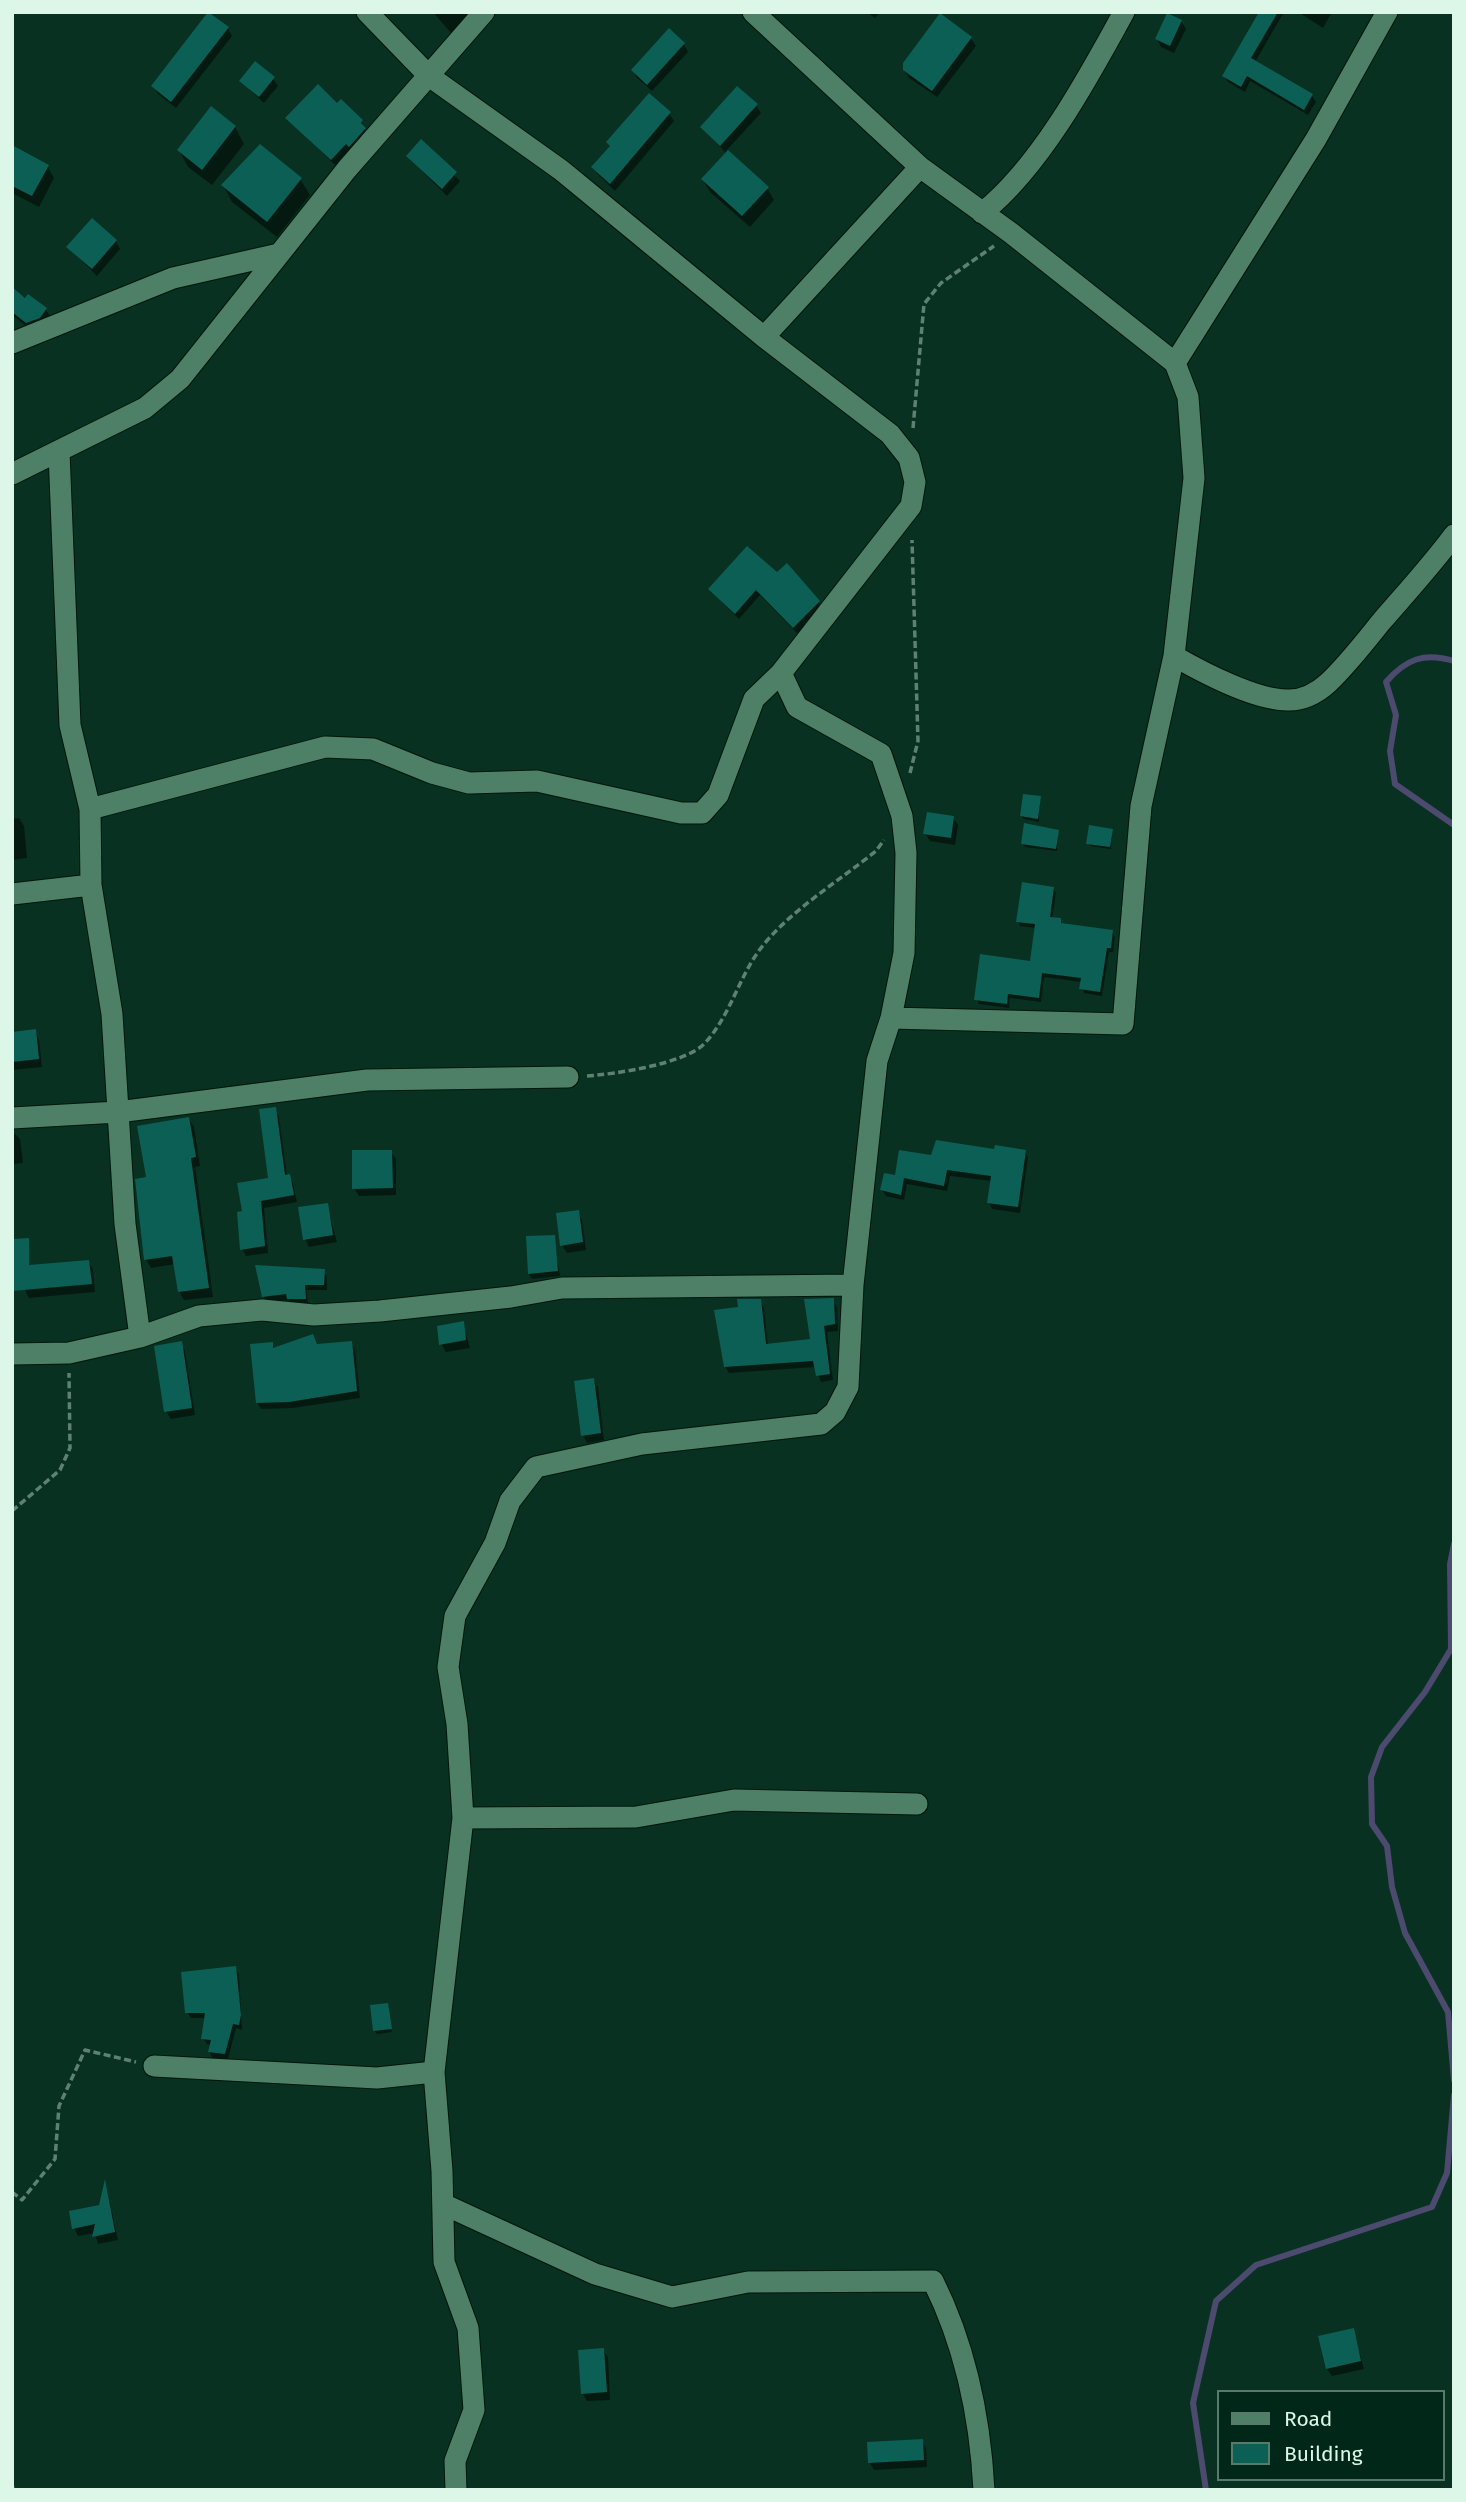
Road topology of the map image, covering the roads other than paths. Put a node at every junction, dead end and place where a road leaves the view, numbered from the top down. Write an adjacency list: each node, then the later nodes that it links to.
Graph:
1 (367, 12): 6 (street)
2 (484, 12): 6 (street)
3 (753, 12): 7 (street)
4 (1124, 12): 8 (street)
5 (1387, 12): 12 (street)
6 (429, 76): 9 (street); 10 (street)
7 (920, 167): 8 (street); 10 (street)
8 (982, 213): 12 (street)
9 (279, 254): 11 (street); 13 (street)
10 (765, 337): 17 (street)
11 (12, 343)
12 (1175, 363): 16 (street)
13 (59, 452): 14 (street); 18 (street)
14 (12, 474)
15 (1454, 535): 16 (street)
16 (1174, 656): 21 (street)
17 (781, 673): 18 (street); 21 (street)
18 (90, 809): 19 (street)
19 (90, 885): 20 (street); 23 (street)
20 (12, 894)
21 (891, 1018): 25 (street)
22 (568, 1077): 23 (street)
23 (118, 1112): 24 (street); 26 (street)
24 (12, 1118)
25 (853, 1285): 26 (street); 29 (street)
26 (140, 1336): 27 (street)
27 (12, 1354)
28 (917, 1804): 29 (street)
29 (463, 1818): 31 (street)
30 (154, 2066): 31 (street)
31 (434, 2072): 32 (street)
32 (443, 2204): 33 (street); 34 (street)
33 (456, 2490)
34 (984, 2490)

